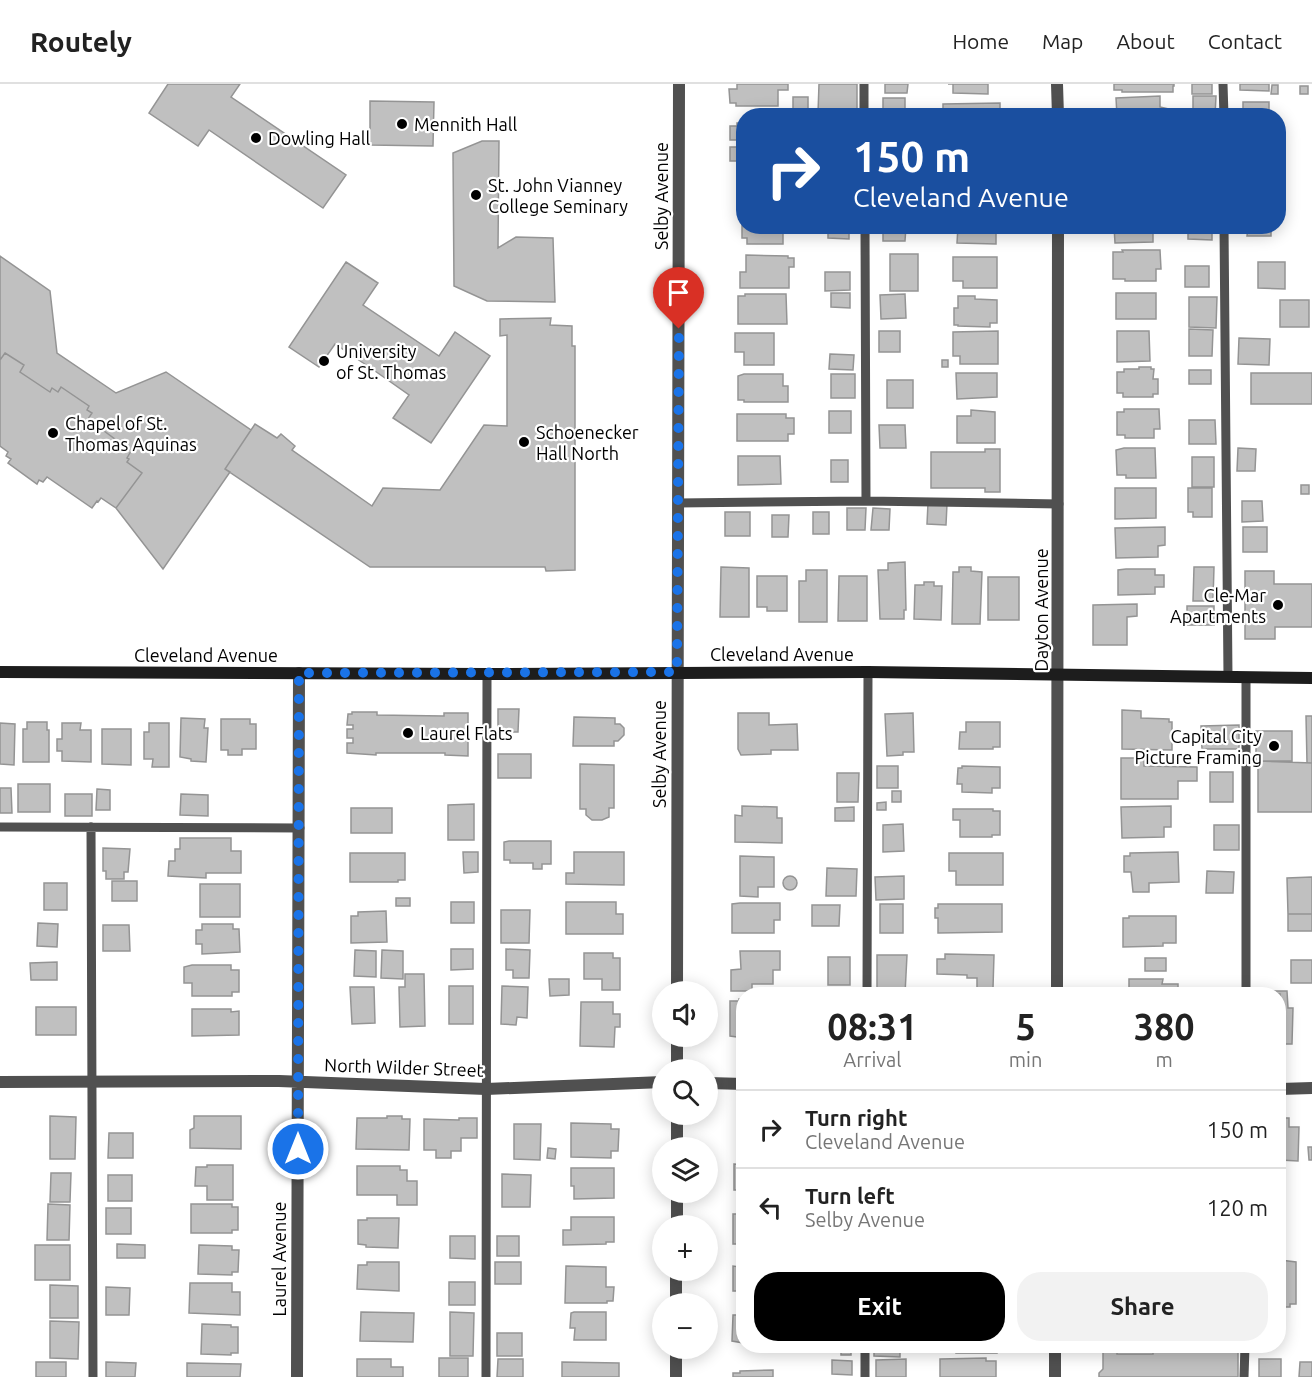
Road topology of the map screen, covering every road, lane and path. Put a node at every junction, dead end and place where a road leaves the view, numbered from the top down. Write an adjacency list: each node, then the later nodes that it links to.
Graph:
1 (679, 84): 12 (street, Selby Avenue)
2 (864, 84): 5 (lane)
3 (1057, 84): 6 (street)
4 (1223, 84): 7 (lane)
5 (864, 108)
6 (1058, 108)
7 (1224, 108)
8 (865, 234): 11 (lane)
9 (1058, 234): 13 (street, Dayton Avenue)
10 (1224, 234): 20 (lane)
11 (866, 501): 12 (lane); 13 (lane)
12 (678, 503): 15 (street, Selby Avenue)
13 (1059, 504): 19 (street, Dayton Avenue)
14 (0, 672): 17 (street, Cleveland Avenue)
15 (677, 672): 16 (street, Cleveland Avenue); 18 (street, Cleveland Avenue); 26 (street, Selby Avenue)
16 (868, 672): 19 (street, Cleveland Avenue); 27 (lane)
17 (299, 673): 18 (street, Cleveland Avenue); 25 (street, Laurel Avenue)
18 (487, 674): 36 (lane)
19 (1059, 676): 20 (street, Cleveland Avenue); 28 (street, Dayton Avenue)
20 (1228, 677): 21 (street, Cleveland Avenue)
21 (1246, 677): 22 (street, Cleveland Avenue); 29 (lane)
22 (1312, 678)
23 (0, 827): 24 (lane)
24 (91, 827): 25 (lane); 30 (lane)
25 (300, 828): 32 (street, Laurel Avenue)
26 (677, 981)
27 (867, 987)
28 (1057, 987)
29 (1246, 987)
30 (92, 1081): 31 (street, North Wilder Street); 32 (street, North Wilder Street); 43 (lane)
31 (0, 1082)
32 (298, 1082): 36 (street, North Wilder Street); 44 (street, Laurel Avenue)
33 (652, 1082): 36 (street, North Wilder Street)
34 (718, 1083): 35 (street)
35 (736, 1084)
36 (486, 1089): 45 (lane)
37 (1286, 1089): 38 (street)
38 (1312, 1089)
39 (865, 1353): 47 (lane)
40 (1055, 1353): 48 (street)
41 (1245, 1353): 49 (lane)
42 (676, 1359): 46 (street)
43 (93, 1377)
44 (297, 1377)
45 (486, 1377)
46 (675, 1377)
47 (865, 1377)
48 (1055, 1377)
49 (1244, 1377)

